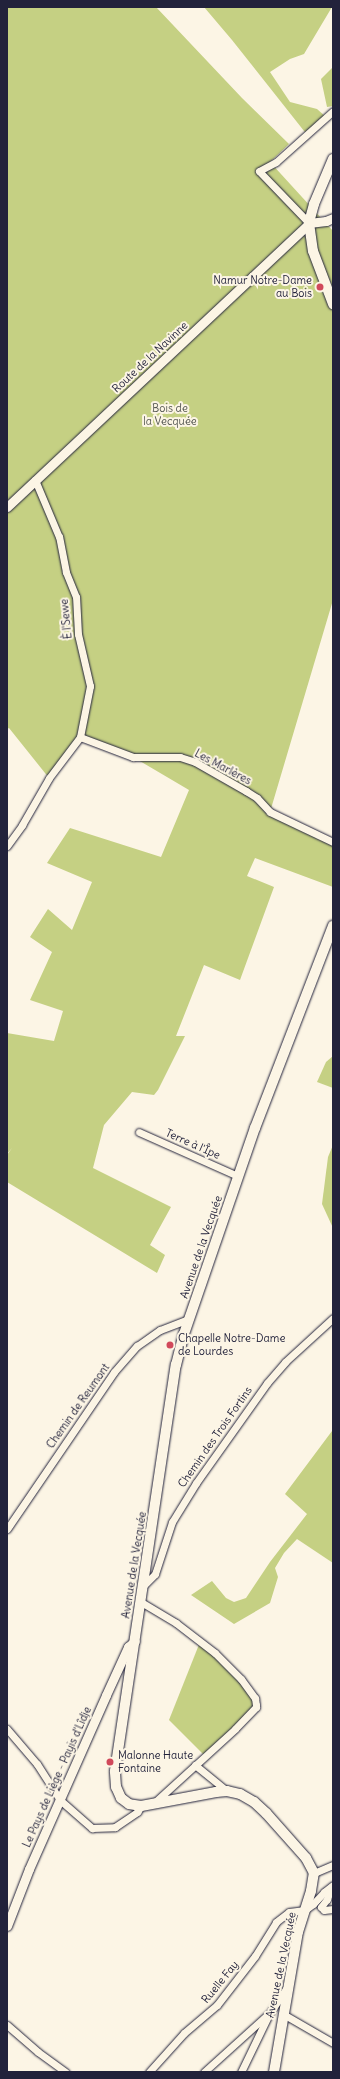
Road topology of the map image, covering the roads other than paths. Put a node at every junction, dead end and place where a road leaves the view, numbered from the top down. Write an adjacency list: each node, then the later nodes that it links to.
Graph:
1 (333, 111): 4 (street)
2 (333, 159): 4 (main road)
3 (333, 218): 4 (street)
4 (309, 223): 5 (main road); 6 (street, Route de la Navinne)
5 (333, 304)
6 (36, 480): 7 (street, Route de la Navinne); 8 (street, È l'Sewe)
7 (7, 508)
8 (80, 737): 9 (street, Les Marlères); 10 (street)
9 (333, 842)
10 (7, 846)
11 (333, 926): 13 (main road, Avenue de la Vecquée)
12 (139, 1132): 13 (street, Terre à l'Îpe)
13 (238, 1176): 15 (main road, Avenue de la Vecquée)
14 (333, 1318): 17 (street, Chemin des Trois Fortins)
15 (189, 1319): 16 (street, Chemin de Reumont); 17 (main road, Avenue de la Vecquée)
16 (7, 1529)
17 (143, 1586): 18 (main road, Avenue de la Vecquée)
18 (141, 1602): 19 (main road, Avenue de la Vecquée); 21 (street)
19 (135, 1641): 23 (street, Le Pays de Liège - Payis d'Lîdje); 25 (main road, Avenue de la Vecquée)
20 (7, 1729): 23 (street)
21 (195, 1765): 22 (street); 24 (street)
22 (227, 1791): 24 (main road, Avenue de la Vecquée); 27 (main road, Avenue de la Vecquée)
23 (60, 1800): 25 (street); 31 (street, Le Pays de Liège - Payis d'Lîdje)
24 (152, 1805): 25 (main road, Avenue de la Vecquée)
25 (141, 1806)
26 (333, 1865): 27 (street)
27 (314, 1874): 30 (main road, Avenue de la Vecquée)
28 (332, 1886): 29 (street); 30 (street)
29 (333, 1909)
30 (305, 1910): 32 (main road, Avenue de la Vecquée); 38 (street, Ruelle Fay)
31 (7, 1926)
32 (291, 1982): 33 (street); 34 (main road, Avenue de la Vecquée)
33 (268, 2014): 39 (street); 40 (street)
34 (283, 2014): 36 (street); 41 (main road, Avenue de la Vecquée)
35 (7, 2025): 37 (street)
36 (333, 2043)
37 (66, 2072)
38 (149, 2072)
39 (204, 2072)
40 (241, 2072)
41 (274, 2072)

